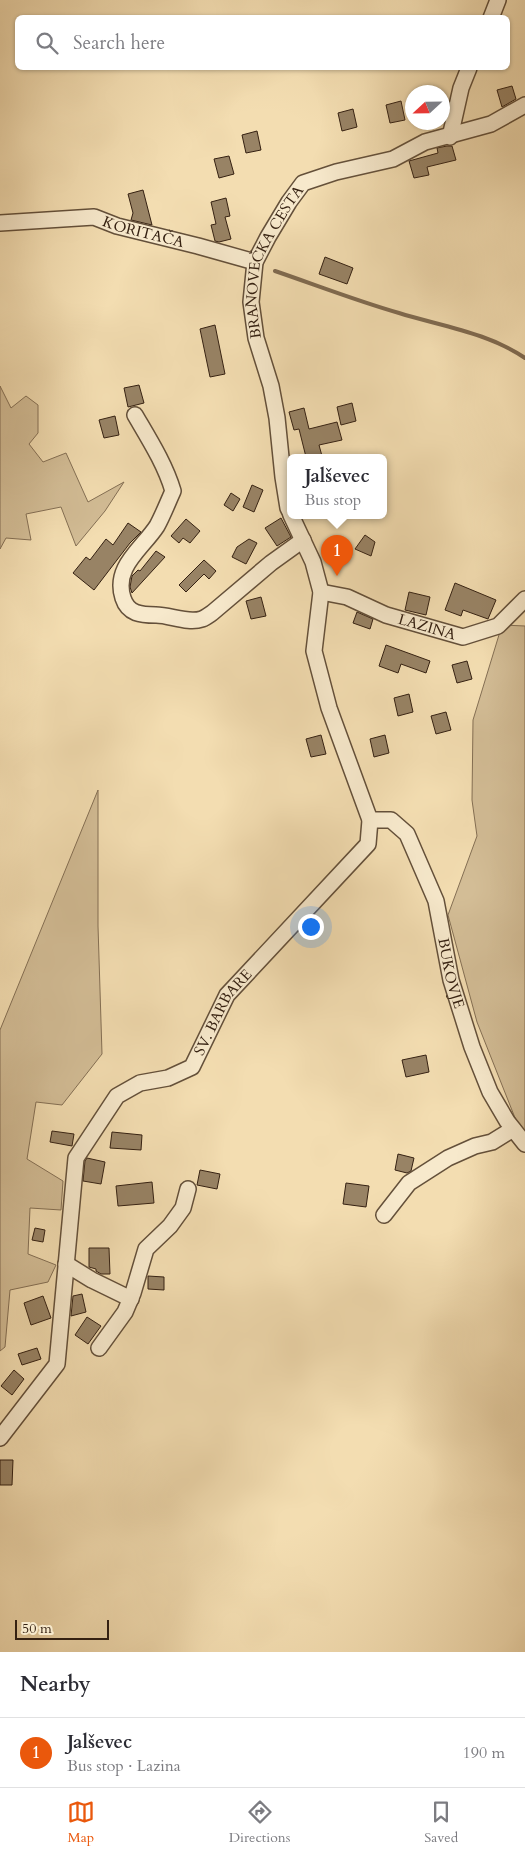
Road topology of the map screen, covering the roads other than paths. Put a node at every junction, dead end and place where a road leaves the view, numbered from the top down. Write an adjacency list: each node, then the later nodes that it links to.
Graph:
1 (498, 0): 2 (street)
2 (491, 15)
3 (468, 70): 5 (street)
4 (525, 105): 5 (street, BRANOVEČKA CESTA)
5 (450, 136): 7 (street, BRANOVEČKA CESTA)
6 (0, 223): 7 (street, KORITAČA)
7 (255, 262): 9 (street, BRANOVEČKA CESTA)
8 (134, 415): 11 (street)
9 (287, 502)
10 (293, 519): 11 (street, BRANOVEČKA CESTA)
11 (303, 540): 12 (street, BRANOVEČKA CESTA)
12 (321, 592): 13 (street, LAZINA); 14 (street, BRANOVEČKA CESTA)
13 (525, 599)
14 (370, 820): 15 (street, BUKOVJE); 19 (street, SV. BARBARE)
15 (513, 1129): 16 (street, BUKOVJE); 18 (street)
16 (525, 1144)
17 (188, 1189): 20 (street)
18 (384, 1215)
19 (66, 1264): 20 (street); 22 (street, SV. BARBARE)
20 (130, 1299): 21 (street)
21 (99, 1348)
22 (0, 1438)

